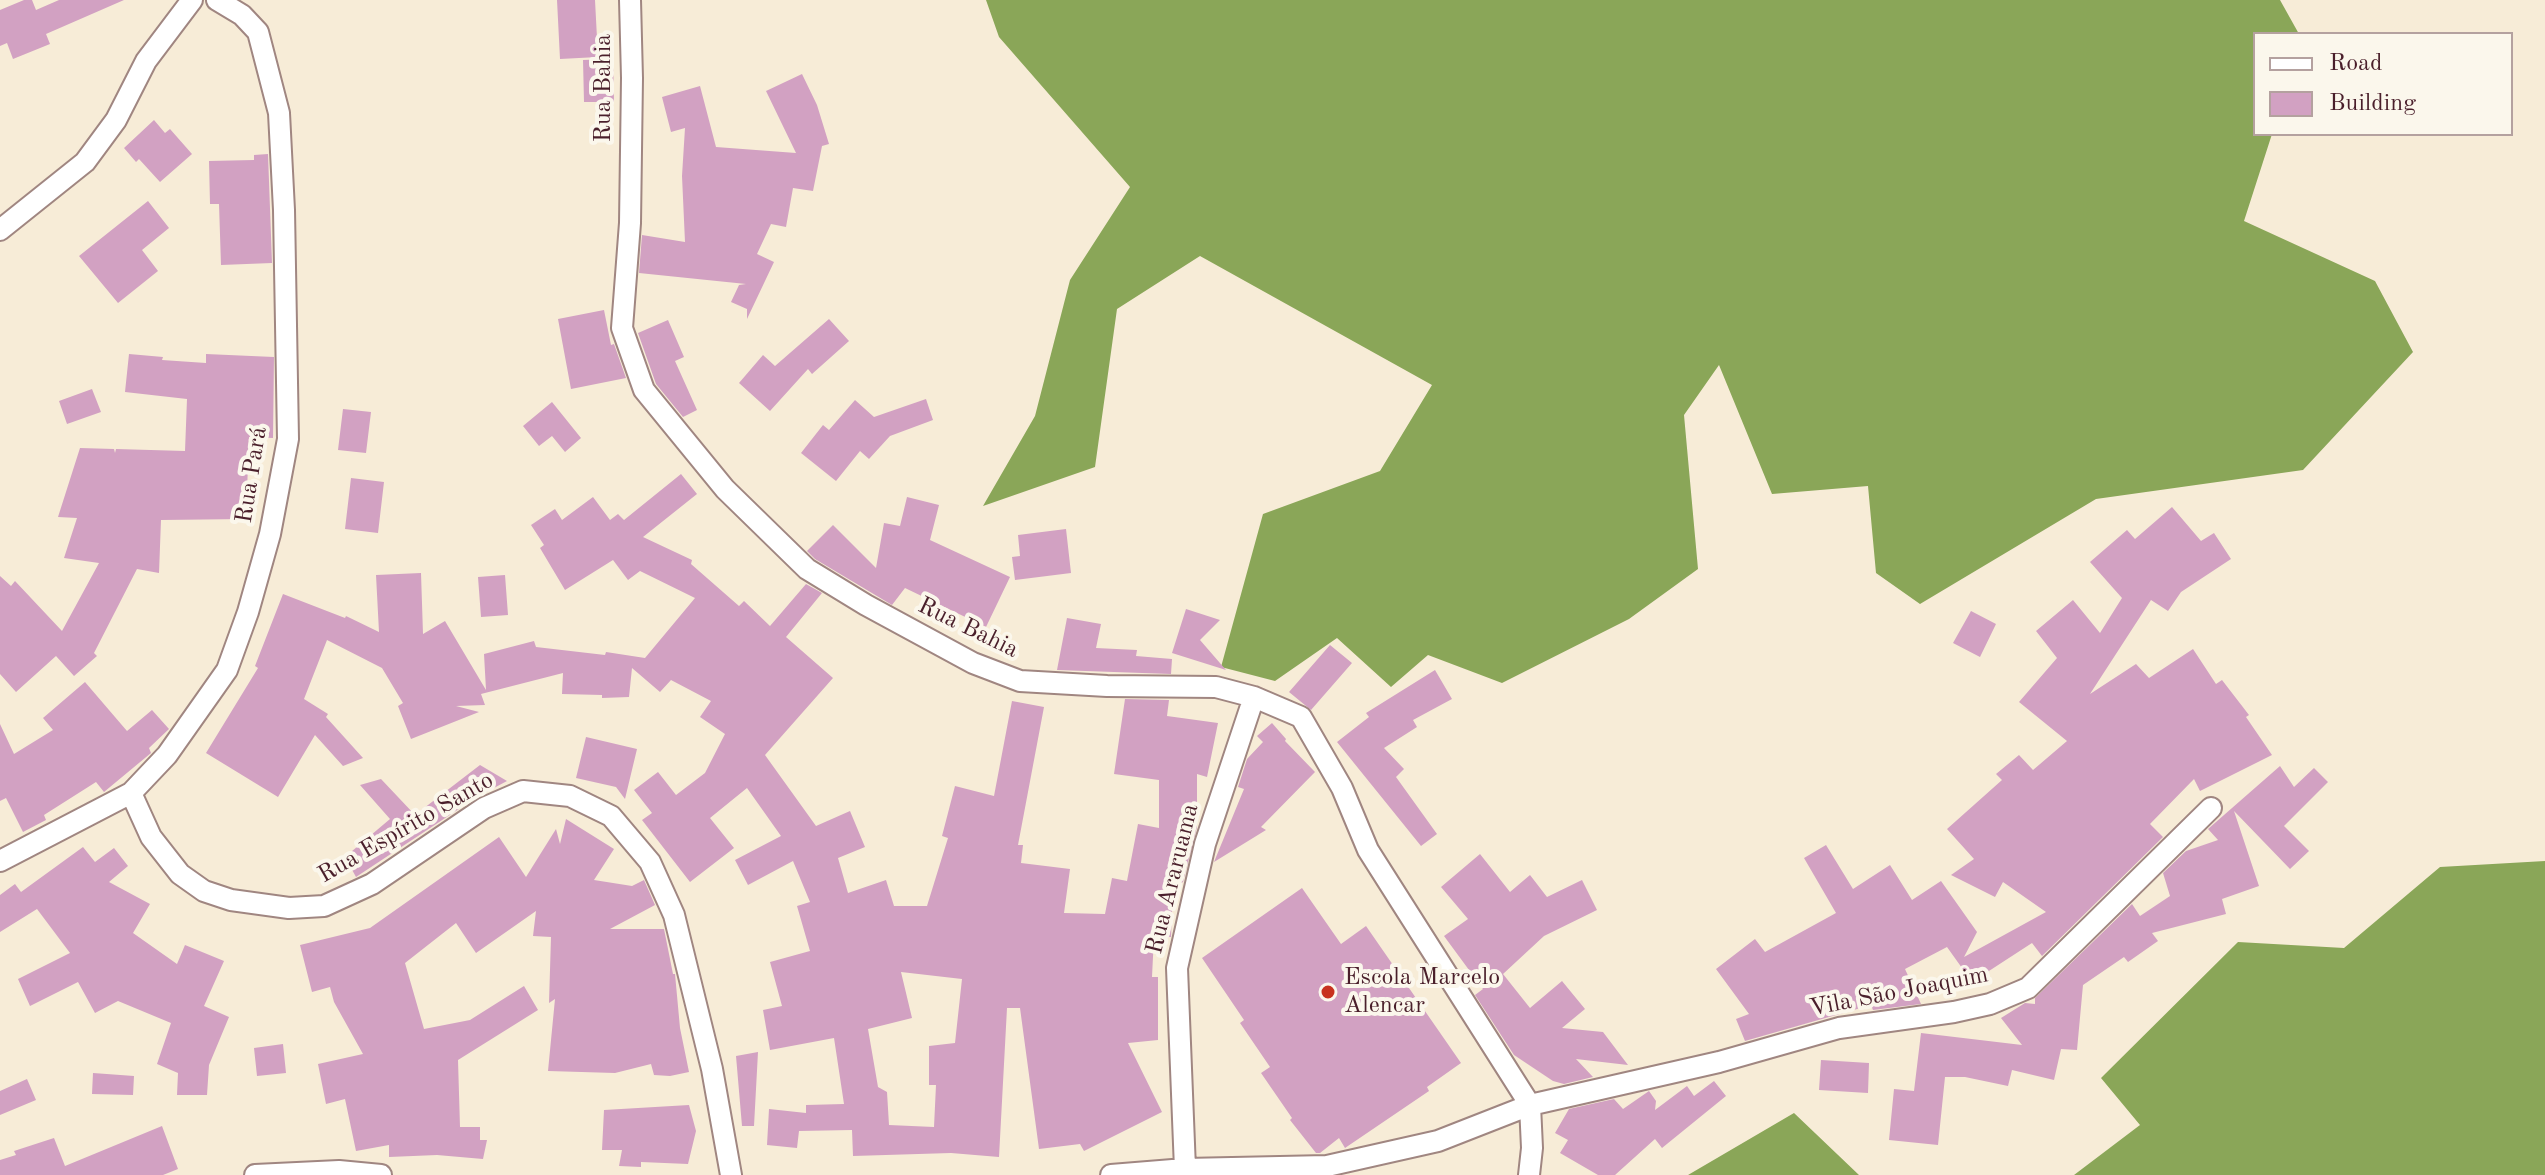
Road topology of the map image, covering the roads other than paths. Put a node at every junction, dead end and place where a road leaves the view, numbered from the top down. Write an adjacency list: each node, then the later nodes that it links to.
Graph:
1 (192, 0): 4 (street)
2 (217, 0): 6 (street, Rua Pará)
3 (630, 0): 5 (street, Rua Bahia)
4 (0, 230)
5 (1254, 697): 9 (street, Rua Bahia); 10 (street, Rua Araruama)
6 (131, 793): 8 (street, Rua Pará); 13 (street, Rua Espírito Santo)
7 (2211, 808): 9 (street, Vila São Joaquim)
8 (0, 861)
9 (1530, 1105): 10 (street, Vila São Joaquim); 15 (street)
10 (1184, 1172): 14 (street, Vila São Joaquim)
11 (255, 1175): 12 (street)
12 (381, 1175)
13 (731, 1175)
14 (1111, 1175)
15 (1529, 1175)

